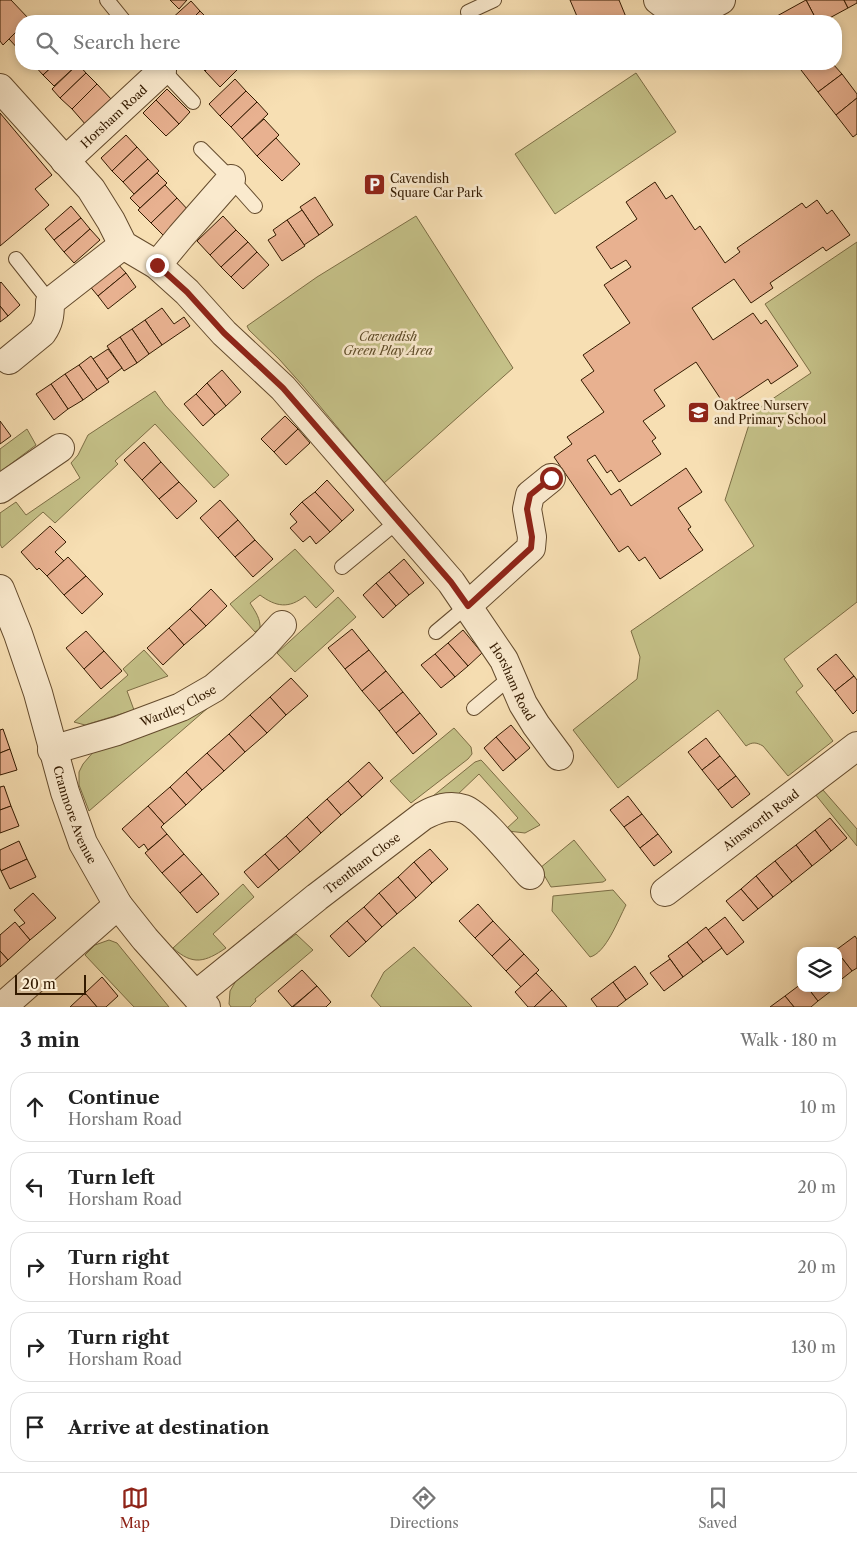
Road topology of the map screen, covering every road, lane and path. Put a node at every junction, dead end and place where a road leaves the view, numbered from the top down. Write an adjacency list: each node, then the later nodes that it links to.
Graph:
1 (108, 0): 6 (lane)
2 (494, 0): 5 (lane)
3 (721, 0): 4 (street)
4 (663, 3)
5 (468, 12)
6 (119, 15)
7 (157, 70): 12 (street, Horsham Road)
8 (163, 70): 10 (lane)
9 (0, 88): 12 (street)
10 (194, 102)
11 (201, 149): 13 (lane)
12 (64, 161): 15 (street)
13 (231, 179): 14 (lane); 17 (street)
14 (256, 206)
15 (123, 245): 17 (street, Horsham Road); 18 (street)
16 (16, 259): 18 (lane)
17 (157, 265): 23 (street, Horsham Road)
18 (50, 302): 19 (street)
19 (9, 360)
20 (60, 448): 22 (street)
21 (551, 478): 26 (street)
22 (0, 490)
23 (398, 521): 24 (lane); 26 (street, Horsham Road)
24 (342, 567)
25 (0, 589): 32 (street, Cranmore Avenue)
26 (468, 606): 28 (lane); 29 (street, Horsham Road)
27 (282, 625): 32 (street, Wardley Close)
28 (436, 632)
29 (512, 676): 30 (lane); 33 (street, Horsham Road)
30 (474, 708)
31 (857, 746): 35 (street, Ainsworth Road)
32 (52, 750): 36 (street, Cranmore Avenue)
33 (559, 756)
34 (530, 876): 37 (street, Trentham Close)
35 (665, 892)
36 (118, 905): 37 (street, Cranmore Avenue); 38 (street)
37 (201, 1001)
38 (2, 1007)

